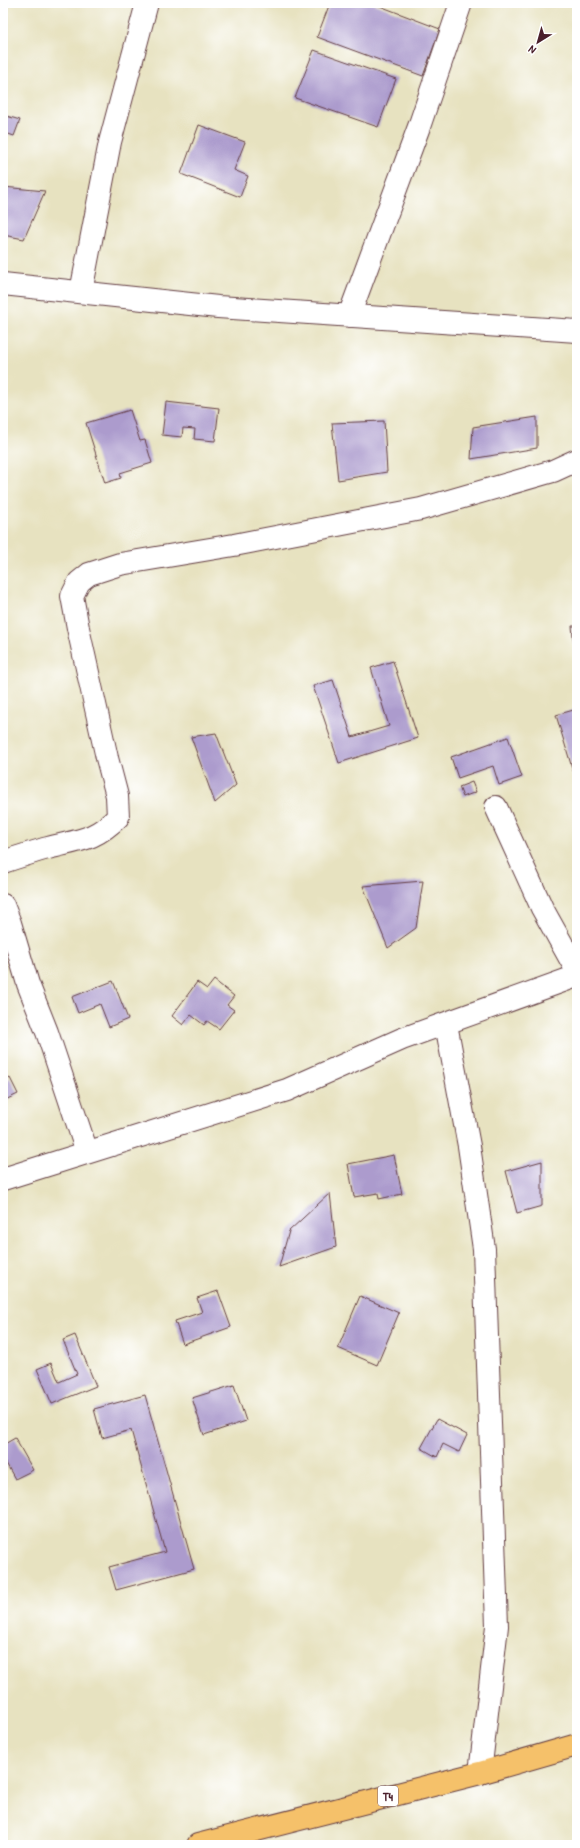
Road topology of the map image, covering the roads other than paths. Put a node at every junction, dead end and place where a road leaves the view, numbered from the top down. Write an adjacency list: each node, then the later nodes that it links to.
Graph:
1 (147, 3): 4 (street)
2 (461, 3): 5 (street)
3 (3, 284): 4 (street)
4 (81, 292): 5 (street)
5 (349, 316): 6 (street)
6 (577, 331)
7 (577, 460): 9 (street)
8 (496, 807): 11 (street)
9 (3, 862)
10 (3, 905): 14 (street)
11 (577, 971)
12 (577, 976): 13 (street)
13 (446, 1024): 14 (street); 17 (street)
14 (87, 1152): 15 (street)
15 (3, 1179)
16 (577, 1745): 17 (highway, T4)
17 (480, 1773): 18 (highway, T4)
18 (198, 1845)

